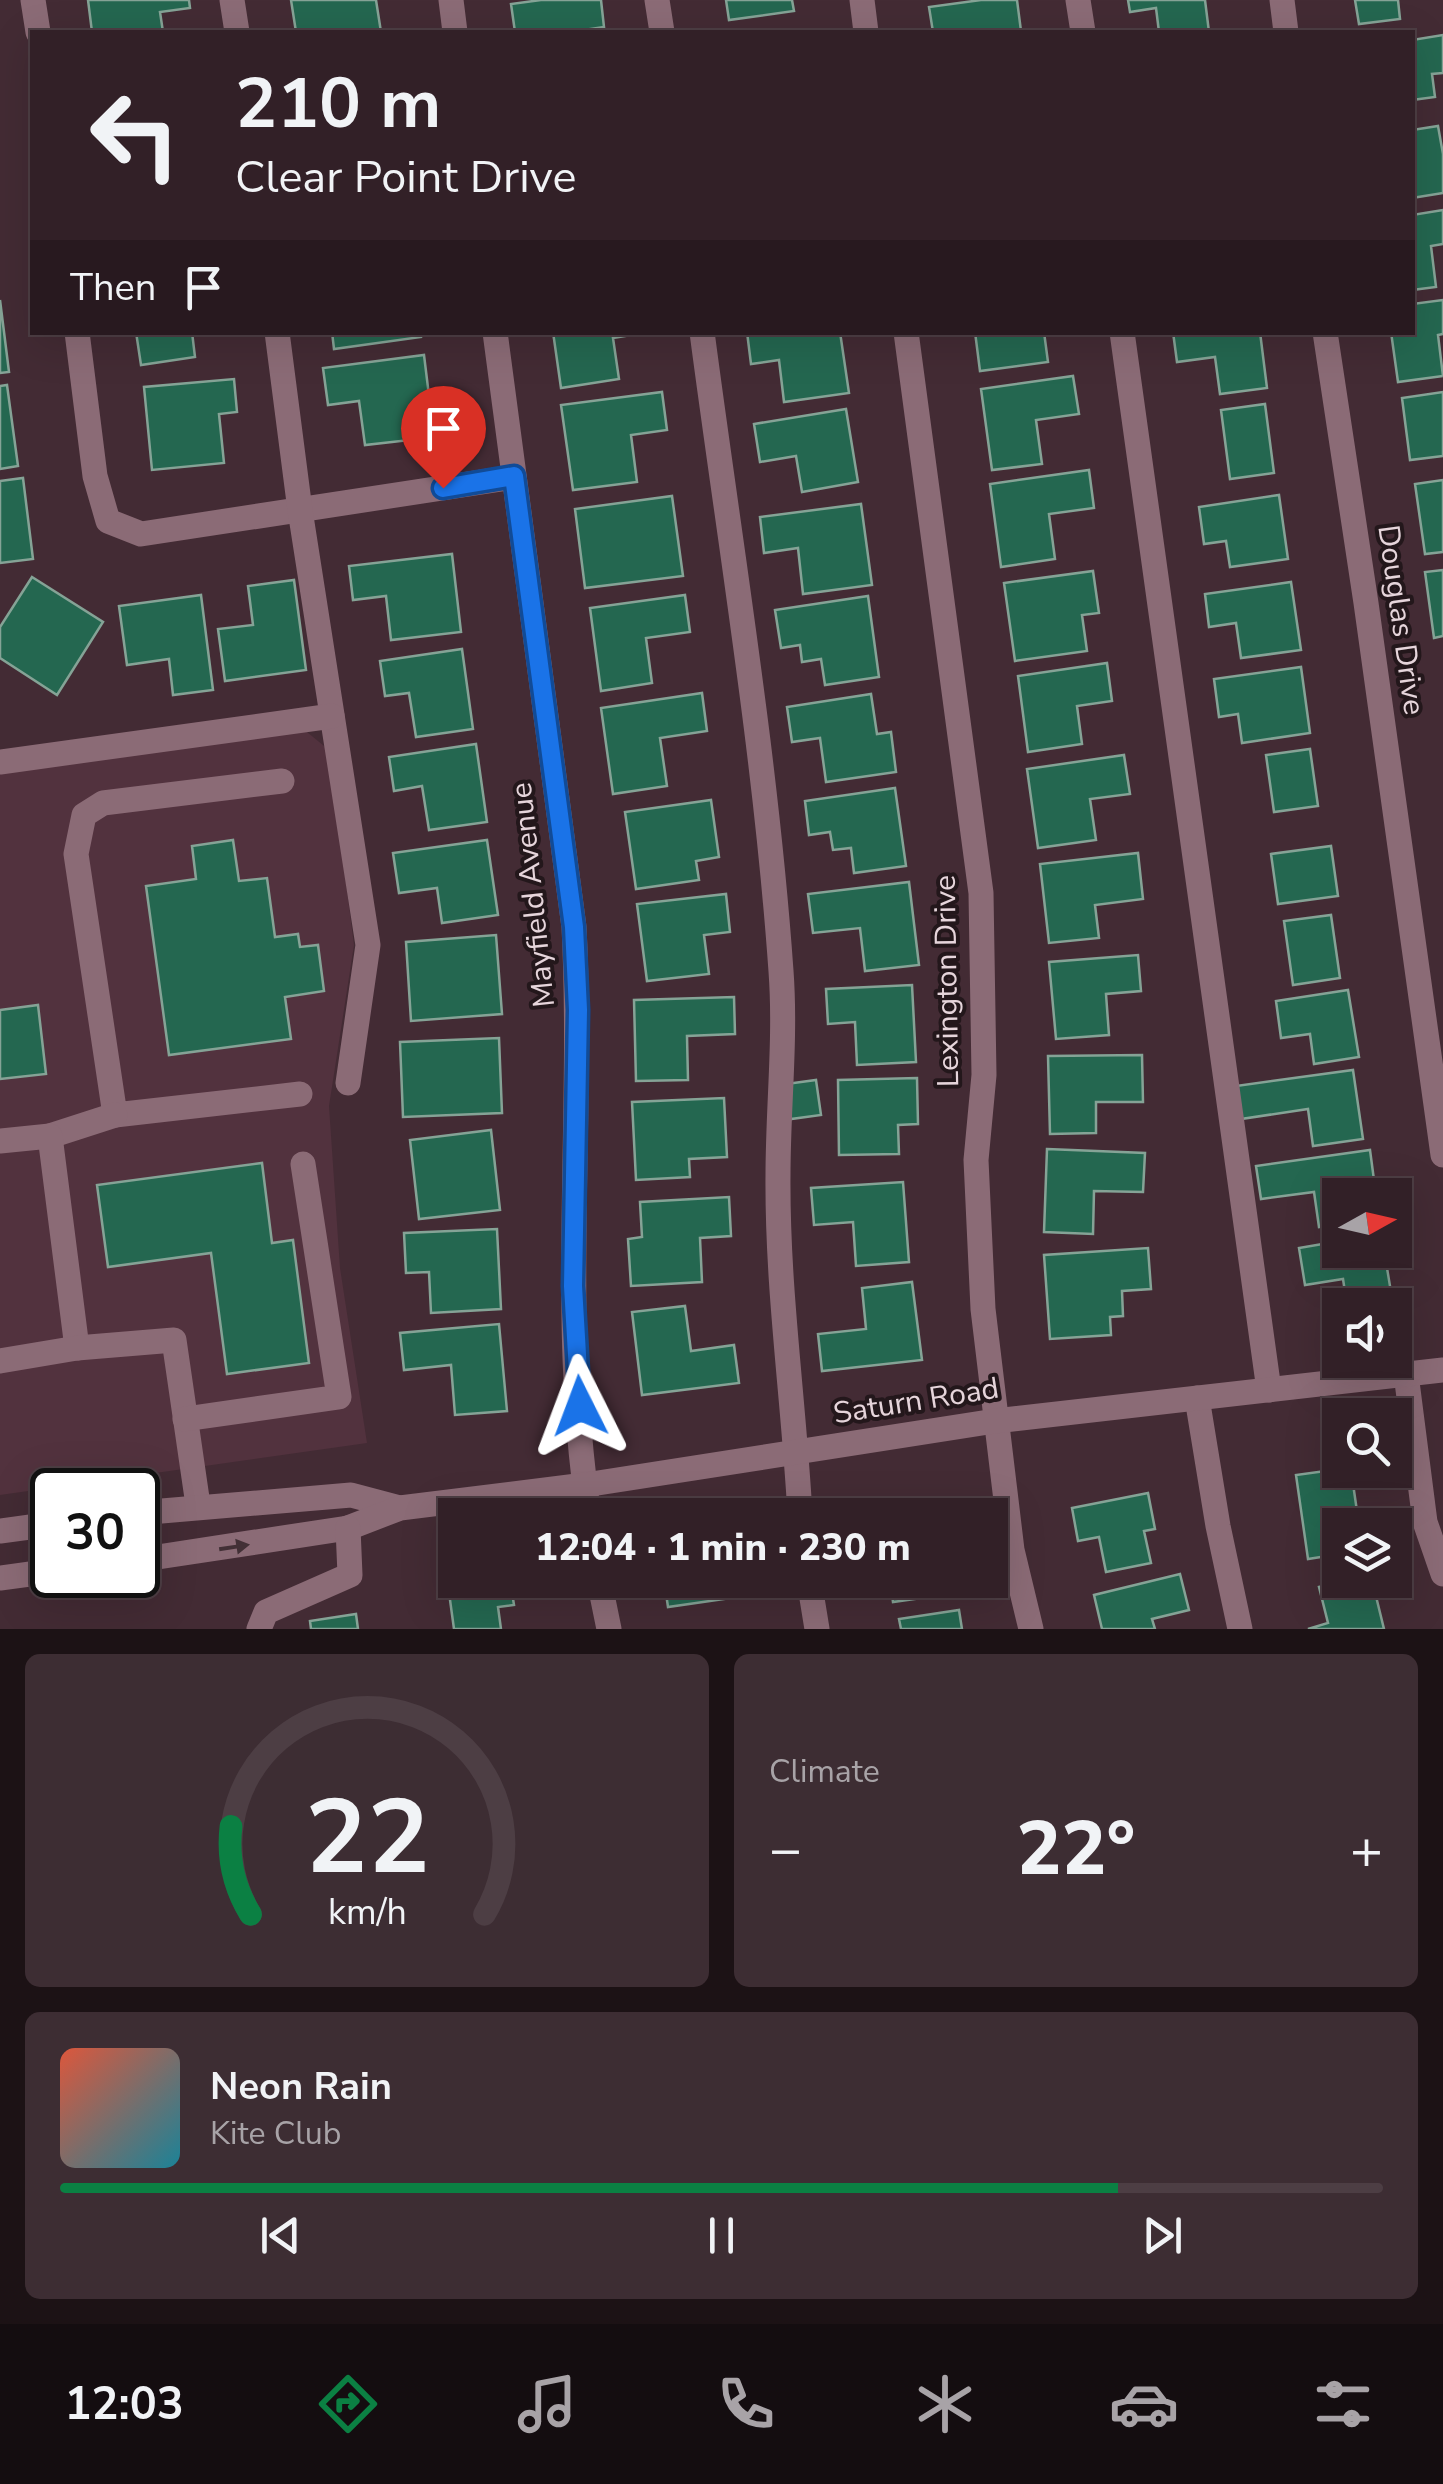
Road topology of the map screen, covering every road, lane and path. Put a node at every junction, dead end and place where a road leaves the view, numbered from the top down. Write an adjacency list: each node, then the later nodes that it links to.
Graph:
1 (34, 0): 8 (street)
2 (232, 0): 9 (street)
3 (451, 0): 10 (street)
4 (658, 0): 11 (street)
5 (862, 0): 12 (street)
6 (1078, 0): 13 (street)
7 (1282, 0): 14 (street)
8 (38, 30)
9 (236, 30)
10 (455, 30)
11 (662, 30)
12 (866, 30)
13 (1082, 30)
14 (1286, 30)
15 (76, 335): 23 (street)
16 (276, 335): 23 (street)
17 (495, 335): 22 (street, Mayfield Avenue)
18 (702, 335): 44 (street)
19 (906, 335): 43 (street, Lexington Drive)
20 (1122, 335): 40 (street)
21 (1325, 335): 32 (street, Douglas Drive)
22 (514, 476): 23 (street); 45 (street, Mayfield Avenue)
23 (300, 510): 24 (street)
24 (332, 716): 25 (street); 27 (street)
25 (0, 762)
26 (282, 780): 29 (street)
27 (348, 1083)
28 (300, 1094): 29 (street)
29 (115, 1115): 30 (street)
30 (50, 1136): 31 (street); 34 (street)
31 (0, 1141)
32 (1443, 1155)
33 (303, 1164): 42 (street)
34 (78, 1348): 35 (street); 42 (street)
35 (0, 1361)
36 (1443, 1370): 37 (street, Saturn Road)
37 (1412, 1373)
38 (1372, 1378): 40 (street, Saturn Road)
39 (1407, 1378): 56 (street)
40 (1269, 1390): 41 (street, Saturn Road)
41 (1197, 1398): 43 (street, Saturn Road); 64 (street)
42 (185, 1419): 48 (street)
43 (994, 1420): 44 (street, Saturn Road); 63 (street, Lexington Drive)
44 (797, 1452): 45 (street, Saturn Road); 47 (street)
45 (585, 1485): 46 (street, Mayfield Avenue); 49 (street, Saturn Road)
46 (587, 1498)
47 (799, 1498)
48 (198, 1506): 49 (street, Saturn Road); 50 (street, Saturn Road)
49 (400, 1508): 52 (street, Saturn Road)
50 (160, 1510)
51 (30, 1527): 53 (street)
52 (348, 1528): 54 (street, Saturn Road, one-way to 52); 60 (street)
53 (0, 1532)
54 (160, 1557)
55 (30, 1574): 57 (street)
56 (1443, 1574)
57 (0, 1578)
58 (603, 1598): 61 (street)
59 (812, 1598): 62 (street)
60 (259, 1629)
61 (609, 1629)
62 (817, 1629)
63 (1030, 1629)
64 (1240, 1629)

